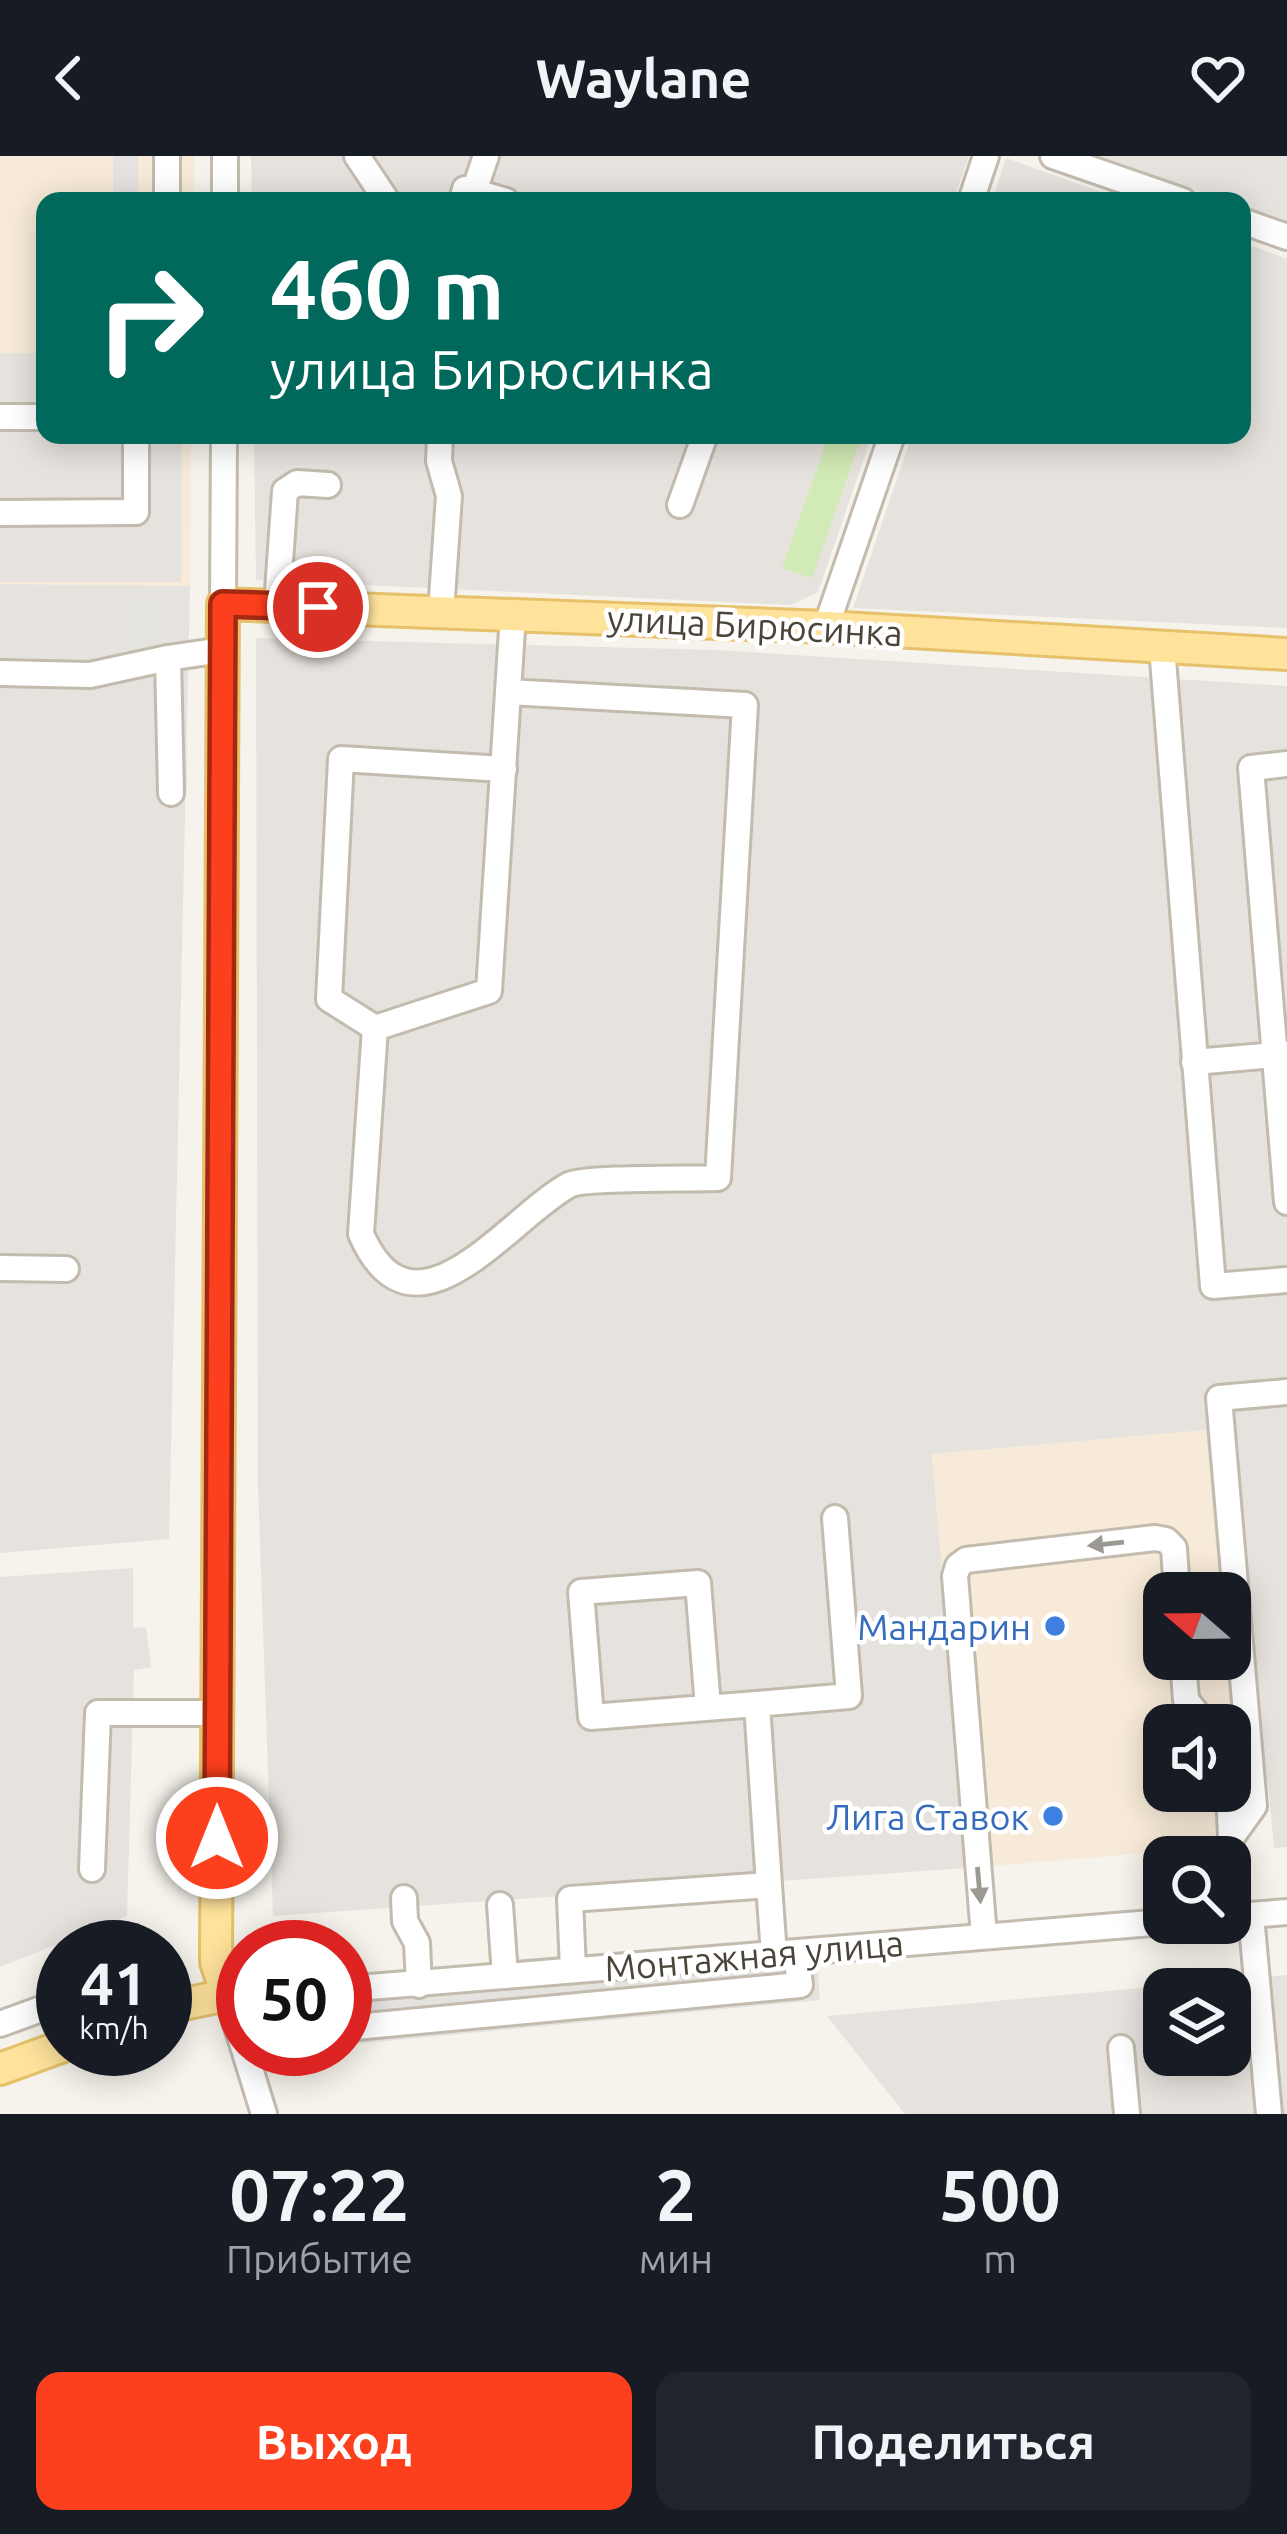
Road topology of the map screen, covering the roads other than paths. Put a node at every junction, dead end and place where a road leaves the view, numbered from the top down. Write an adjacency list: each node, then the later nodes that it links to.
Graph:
1 (167, 156): 7 (street)
2 (225, 156): 8 (street)
3 (357, 156): 9 (street)
4 (486, 156): 10 (street)
5 (1053, 156): 12 (street)
6 (982, 157): 11 (street)
7 (166, 192)
8 (225, 192)
9 (381, 192)
10 (470, 192)
11 (973, 192)
12 (1157, 192)
13 (1251, 224): 14 (street)
14 (1287, 237)
15 (0, 417): 16 (street)
16 (36, 417)
17 (136, 444): 24 (street)
18 (224, 444): 25 (street)
19 (440, 444): 27 (street)
20 (702, 444): 23 (street)
21 (889, 444): 29 (street)
22 (328, 485): 26 (street)
23 (680, 505)
24 (0, 513)
25 (223, 604): 26 (main road, улица Бирюсинка); 31 (main road)
26 (277, 605): 27 (main road, улица Бирюсинка)
27 (441, 612): 28 (main road, улица Бирюсинка)
28 (513, 615): 29 (main road, улица Бирюсинка); 35 (street)
29 (826, 628): 30 (main road, улица Бирюсинка)
30 (1162, 647): 32 (main road, улица Бирюсинка); 41 (street)
31 (222, 650): 33 (street); 51 (main road)
32 (1287, 654)
33 (168, 658): 34 (street); 38 (street)
34 (0, 673)
35 (508, 692): 37 (street); 39 (street)
36 (1287, 764): 40 (street)
37 (503, 770): 39 (street); 39 (street)
38 (171, 793)
39 (375, 1028)
40 (1281, 1055): 41 (street); 42 (street)
41 (1194, 1062): 45 (street)
42 (1287, 1202)
43 (0, 1268): 44 (street)
44 (66, 1269)
45 (1287, 1280)
46 (1287, 1392): 52 (street)
47 (835, 1518): 49 (street)
48 (1176, 1572): 60 (street, one-way to 60)
49 (757, 1704): 50 (street); 54 (street)
50 (708, 1707): 50 (street)
51 (218, 1713): 53 (street); 63 (main road)
52 (1232, 1836)
53 (92, 1869)
54 (769, 1885): 62 (street); 64 (street)
55 (404, 1898): 66 (street)
56 (500, 1905): 65 (street)
57 (1287, 1912): 58 (street)
58 (1251, 1915)
59 (1143, 1924): 60 (street, Монтажная улица)
60 (984, 1936): 62 (street, Монтажная улица)
61 (1243, 1944): 77 (street)
62 (785, 1954): 64 (street, Монтажная улица); 70 (street)
63 (216, 1964)
64 (573, 1970): 65 (street, Монтажная улица)
65 (505, 1976): 66 (street, Монтажная улица)
66 (419, 1985): 67 (street, Монтажная улица)
67 (372, 1988)
68 (36, 2011): 69 (street)
69 (0, 2024)
70 (372, 2025)
71 (1121, 2048): 76 (street)
72 (36, 2056): 73 (main road)
73 (0, 2069)
74 (252, 2076): 75 (street)
75 (264, 2114)
76 (1127, 2114)
77 (1270, 2114)

